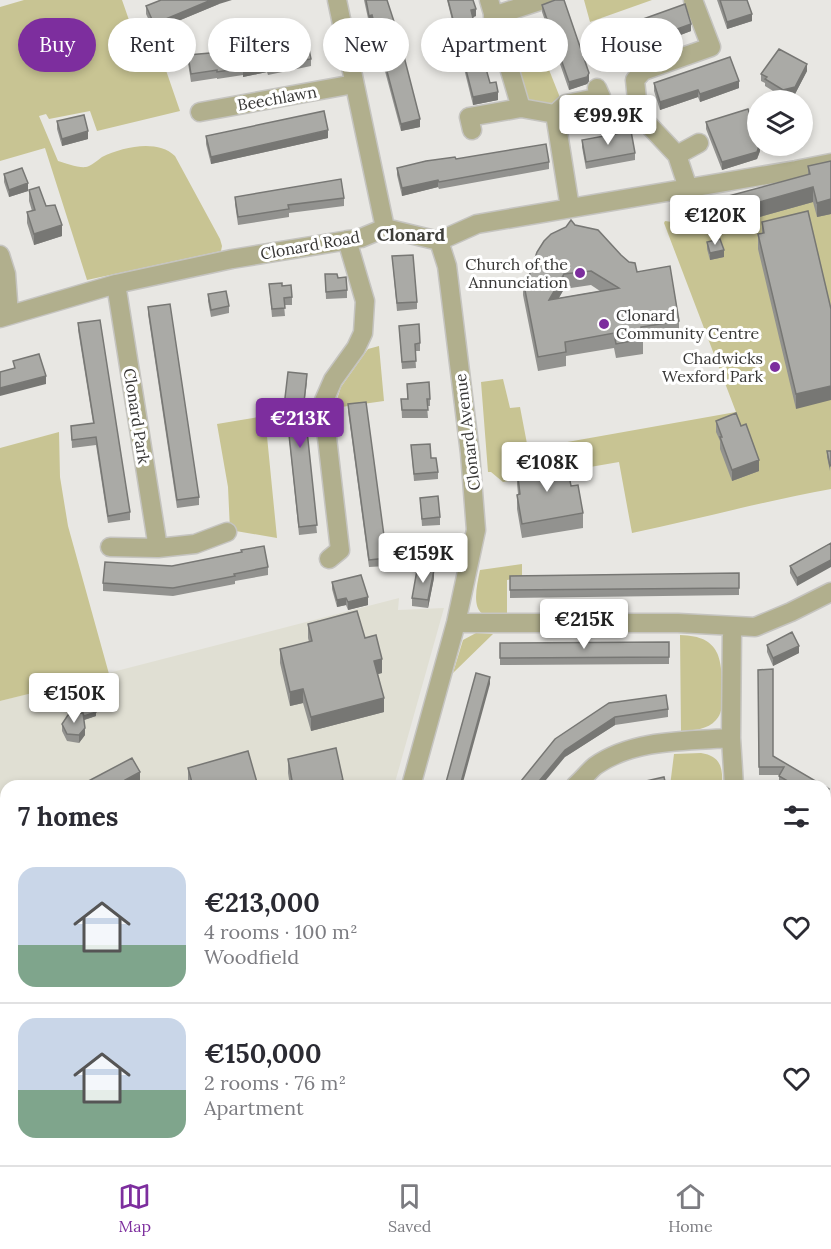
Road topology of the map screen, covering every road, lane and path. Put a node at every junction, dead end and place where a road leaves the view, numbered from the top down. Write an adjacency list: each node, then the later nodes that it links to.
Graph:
1 (337, 0): 5 (street)
2 (543, 0): 4 (street)
3 (693, 0): 12 (street)
4 (491, 8): 7 (street)
5 (354, 84): 8 (street, Beechlawn); 16 (street)
6 (597, 88): 9 (street)
7 (521, 108): 9 (street); 10 (street)
8 (200, 112)
9 (555, 114): 15 (street)
10 (472, 130)
11 (699, 143): 12 (street)
12 (677, 155): 14 (street)
13 (831, 162): 14 (street)
14 (688, 188): 15 (street)
15 (570, 208): 18 (street)
16 (385, 228): 17 (street, Clonard Road); 18 (street)
17 (347, 240): 20 (street, Clonard Road); 25 (street)
18 (439, 241): 27 (street, Clonard Avenue)
19 (0, 255): 21 (street)
20 (116, 284): 21 (street, Clonard Road); 24 (street, Clonard Park)
21 (5, 317)
22 (227, 532): 24 (street)
23 (110, 547): 24 (street)
24 (158, 548)
25 (329, 559)
26 (831, 592): 28 (street)
27 (456, 623): 28 (street); 30 (street, Clonard Avenue)
28 (732, 627): 29 (street)
29 (731, 738): 31 (street); 32 (street)
30 (413, 780)
31 (581, 780)
32 (734, 780)

